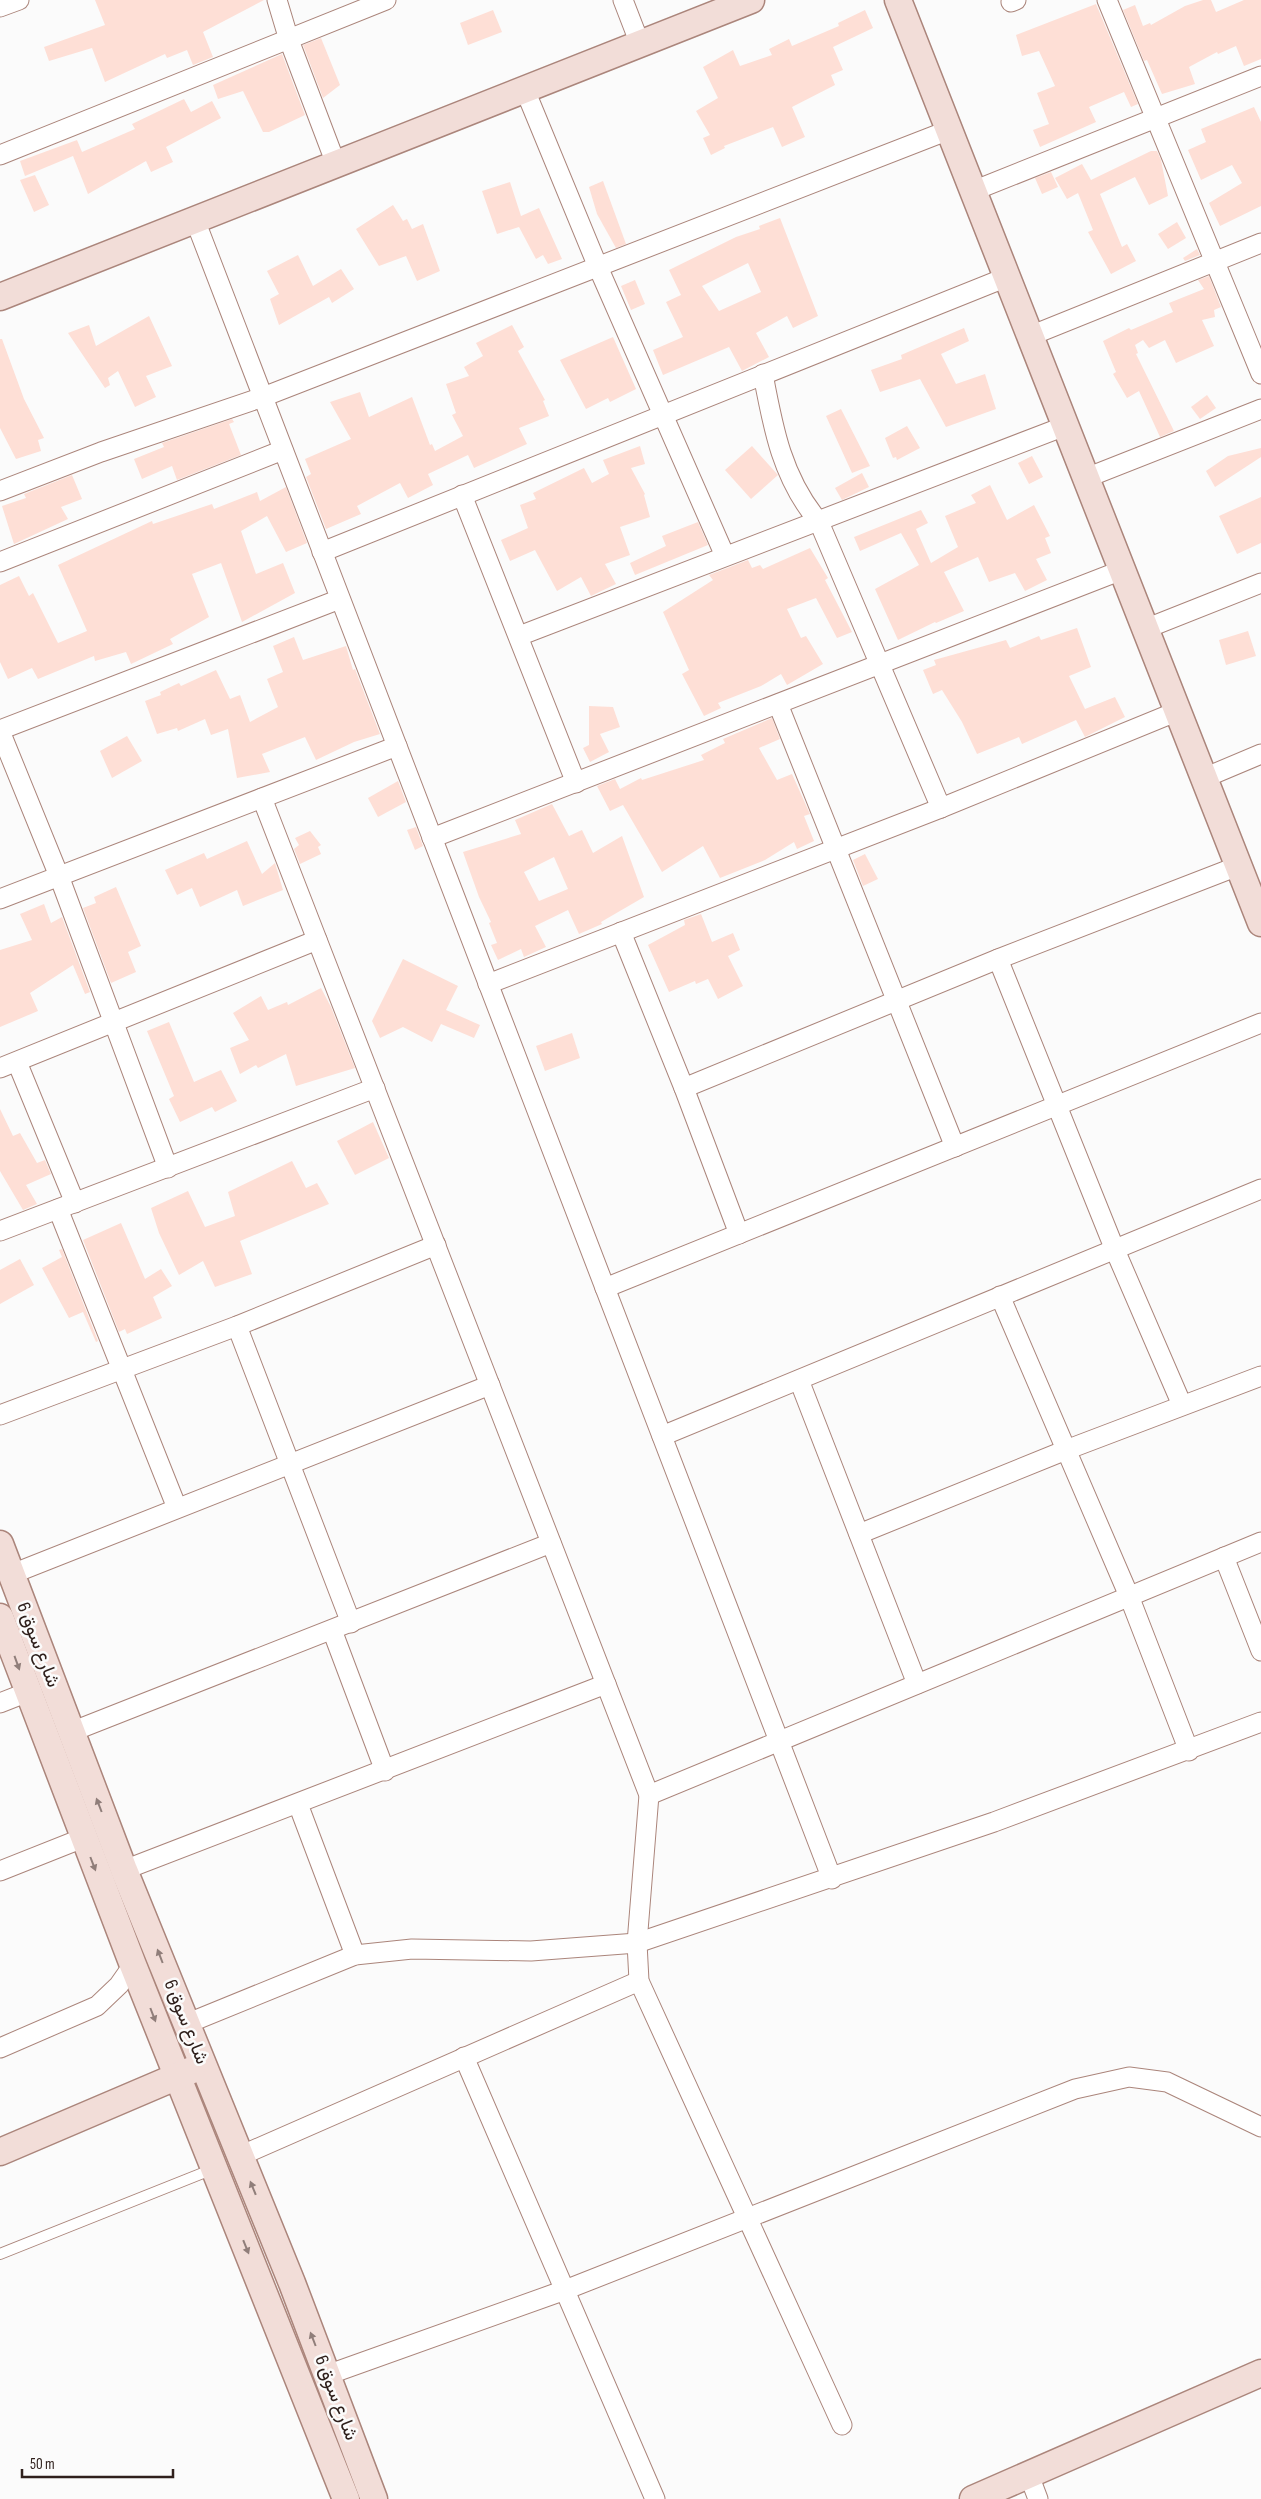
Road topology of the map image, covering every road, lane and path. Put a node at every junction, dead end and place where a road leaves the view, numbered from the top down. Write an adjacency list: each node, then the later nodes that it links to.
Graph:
1 (19, 0): 8 (street)
2 (276, 0): 9 (street)
3 (386, 0): 9 (street)
4 (623, 0): 10 (street)
5 (751, 0): 10 (street)
6 (898, 0): 14 (street)
7 (1107, 0): 13 (street)
8 (0, 7)
9 (289, 40): 15 (street); 16 (street)
10 (640, 44): 12 (street)
11 (1261, 76): 13 (street)
12 (525, 90): 16 (street); 21 (street)
13 (1156, 118): 17 (street); 20 (street)
14 (949, 130): 17 (street); 21 (street)
15 (0, 154)
16 (336, 164): 18 (street)
17 (973, 191): 22 (street)
18 (195, 220): 23 (street); 27 (street)
19 (1261, 243): 20 (street)
20 (1215, 262): 24 (street); 26 (street)
21 (598, 267): 27 (street); 29 (street)
22 (1007, 277): 24 (street); 25 (street)
23 (0, 297)
24 (1030, 336): 30 (street)
25 (763, 374): 29 (street); 35 (street)
26 (1261, 374)
27 (263, 398): 31 (street); 33 (street)
28 (1261, 409): 32 (street)
29 (664, 414): 34 (street); 37 (street)
30 (1066, 426): 32 (street); 35 (street)
31 (283, 450): 36 (street); 38 (street)
32 (1086, 478): 39 (street)
33 (0, 491)
34 (462, 495): 36 (street); 43 (street)
35 (819, 522): 37 (street); 44 (street)
36 (322, 552): 41 (street)
37 (725, 556): 43 (street)
38 (0, 562)
39 (1122, 570): 42 (street); 44 (street)
40 (1261, 583): 42 (street)
41 (340, 599): 47 (street); 48 (street)
42 (1145, 629): 46 (street)
43 (518, 636): 51 (street)
44 (880, 664): 45 (street); 53 (street)
45 (778, 704): 51 (street); 55 (street)
46 (1178, 711): 50 (street); 53 (street)
47 (0, 731): 57 (street)
48 (397, 746): 52 (street); 54 (street)
49 (1261, 754): 50 (street)
50 (1204, 778): 56 (street)
51 (576, 782): 54 (street)
52 (262, 798): 57 (street); 61 (street)
53 (940, 808): 55 (street)
54 (432, 838): 63 (street)
55 (836, 848): 60 (street); 64 (street)
56 (1238, 866): 59 (street); 62 (street)
57 (60, 876): 58 (street); 65 (street)
58 (0, 899)
59 (1261, 923)
60 (621, 932): 63 (street); 69 (street)
61 (317, 940): 65 (street); 68 (street)
62 (998, 959): 64 (street); 70 (street)
63 (488, 984): 79 (street)
64 (896, 1002): 69 (street); 71 (street)
65 (114, 1023): 67 (street); 72 (street)
66 (1261, 1024): 70 (street)
67 (9, 1065): 74 (street)
68 (375, 1088): 72 (street); 77 (street)
69 (684, 1088): 76 (street)
70 (1058, 1105): 71 (street); 78 (street)
71 (955, 1147): 76 (street)
72 (168, 1168): 74 (street)
73 (1261, 1190): 78 (street)
74 (67, 1206): 75 (street); 82 (street)
75 (0, 1231)
76 (739, 1234): 79 (street)
77 (436, 1245): 81 (street); 85 (street)
78 (1115, 1250): 80 (street); 86 (street)
79 (605, 1288): 88 (street)
80 (1000, 1296): 84 (street); 89 (street)
81 (237, 1326): 82 (street); 90 (street)
82 (122, 1369): 87 (street); 91 (street)
83 (1261, 1376): 86 (street)
84 (799, 1380): 88 (street); 92 (street)
85 (490, 1385): 90 (street); 94 (street)
86 (1182, 1405): 89 (street)
87 (0, 1415)
88 (662, 1436): 109 (street)
89 (1066, 1450): 92 (street); 98 (street)
90 (291, 1465): 91 (street); 100 (street)
91 (177, 1508): 97 (street)
92 (859, 1534): 104 (street)
93 (1261, 1542): 96 (street)
94 (551, 1543): 100 (street); 103 (street)
95 (0, 1544): 97 (street, شارع سوق 6)
96 (1224, 1557): 98 (street); 102 (street)
97 (12, 1574): 108 (street, شارع سوق 6)
98 (1129, 1596): 104 (street); 110 (street)
99 (0, 1617): 105 (street, شارع سوق 6, one-way to 105)
100 (351, 1623): 101 (street)
101 (332, 1630): 108 (street); 111 (street)
102 (1261, 1651)
103 (606, 1684): 111 (street); 112 (street)
104 (917, 1684): 109 (street)
105 (28, 1692): 106 (street); 114 (street, شارع سوق 6)
106 (0, 1703)
107 (1261, 1722): 110 (street)
108 (71, 1732): 116 (street, شارع سوق 6, one-way to 108)
109 (779, 1741): 112 (street); 117 (street)
110 (1189, 1751): 117 (street)
111 (385, 1771): 113 (street)
112 (649, 1795): 118 (street)
113 (298, 1804): 116 (street); 119 (street)
114 (83, 1838): 115 (street); 120 (street, شارع سوق 6, one-way to 120)
115 (0, 1870)
116 (124, 1870): 122 (street, شارع سوق 6, one-way to 116)
117 (832, 1878): 118 (street)
118 (637, 1942): 119 (street); 121 (street)
119 (355, 1955): 122 (street)
120 (133, 1965): 123 (street); 126 (street, شارع سوق 6, one-way to 126)
121 (639, 1981): 124 (street); 131 (street)
122 (186, 2024): 125 (street, شارع سوق 6)
123 (0, 2048)
124 (464, 2057): 129 (street); 133 (street)
125 (203, 2066): 126 (street); 129 (street, شارع سوق 6)
126 (176, 2076): 128 (street); 130 (street, شارع سوق 6)
127 (1261, 2127): 131 (street)
128 (0, 2152)
129 (240, 2156): 135 (street, شارع سوق 6, one-way to 129)
130 (214, 2168): 132 (lane); 138 (street, شارع سوق 6, one-way to 138)
131 (746, 2219): 133 (street); 136 (street)
132 (0, 2254)
133 (565, 2290): 135 (street); 140 (street)
134 (1261, 2373): 137 (street)
135 (327, 2375): 139 (street, شارع سوق 6)
136 (842, 2425)
137 (1034, 2487): 141 (street)
138 (346, 2499)
139 (374, 2499)
140 (655, 2499)
141 (973, 2499)

